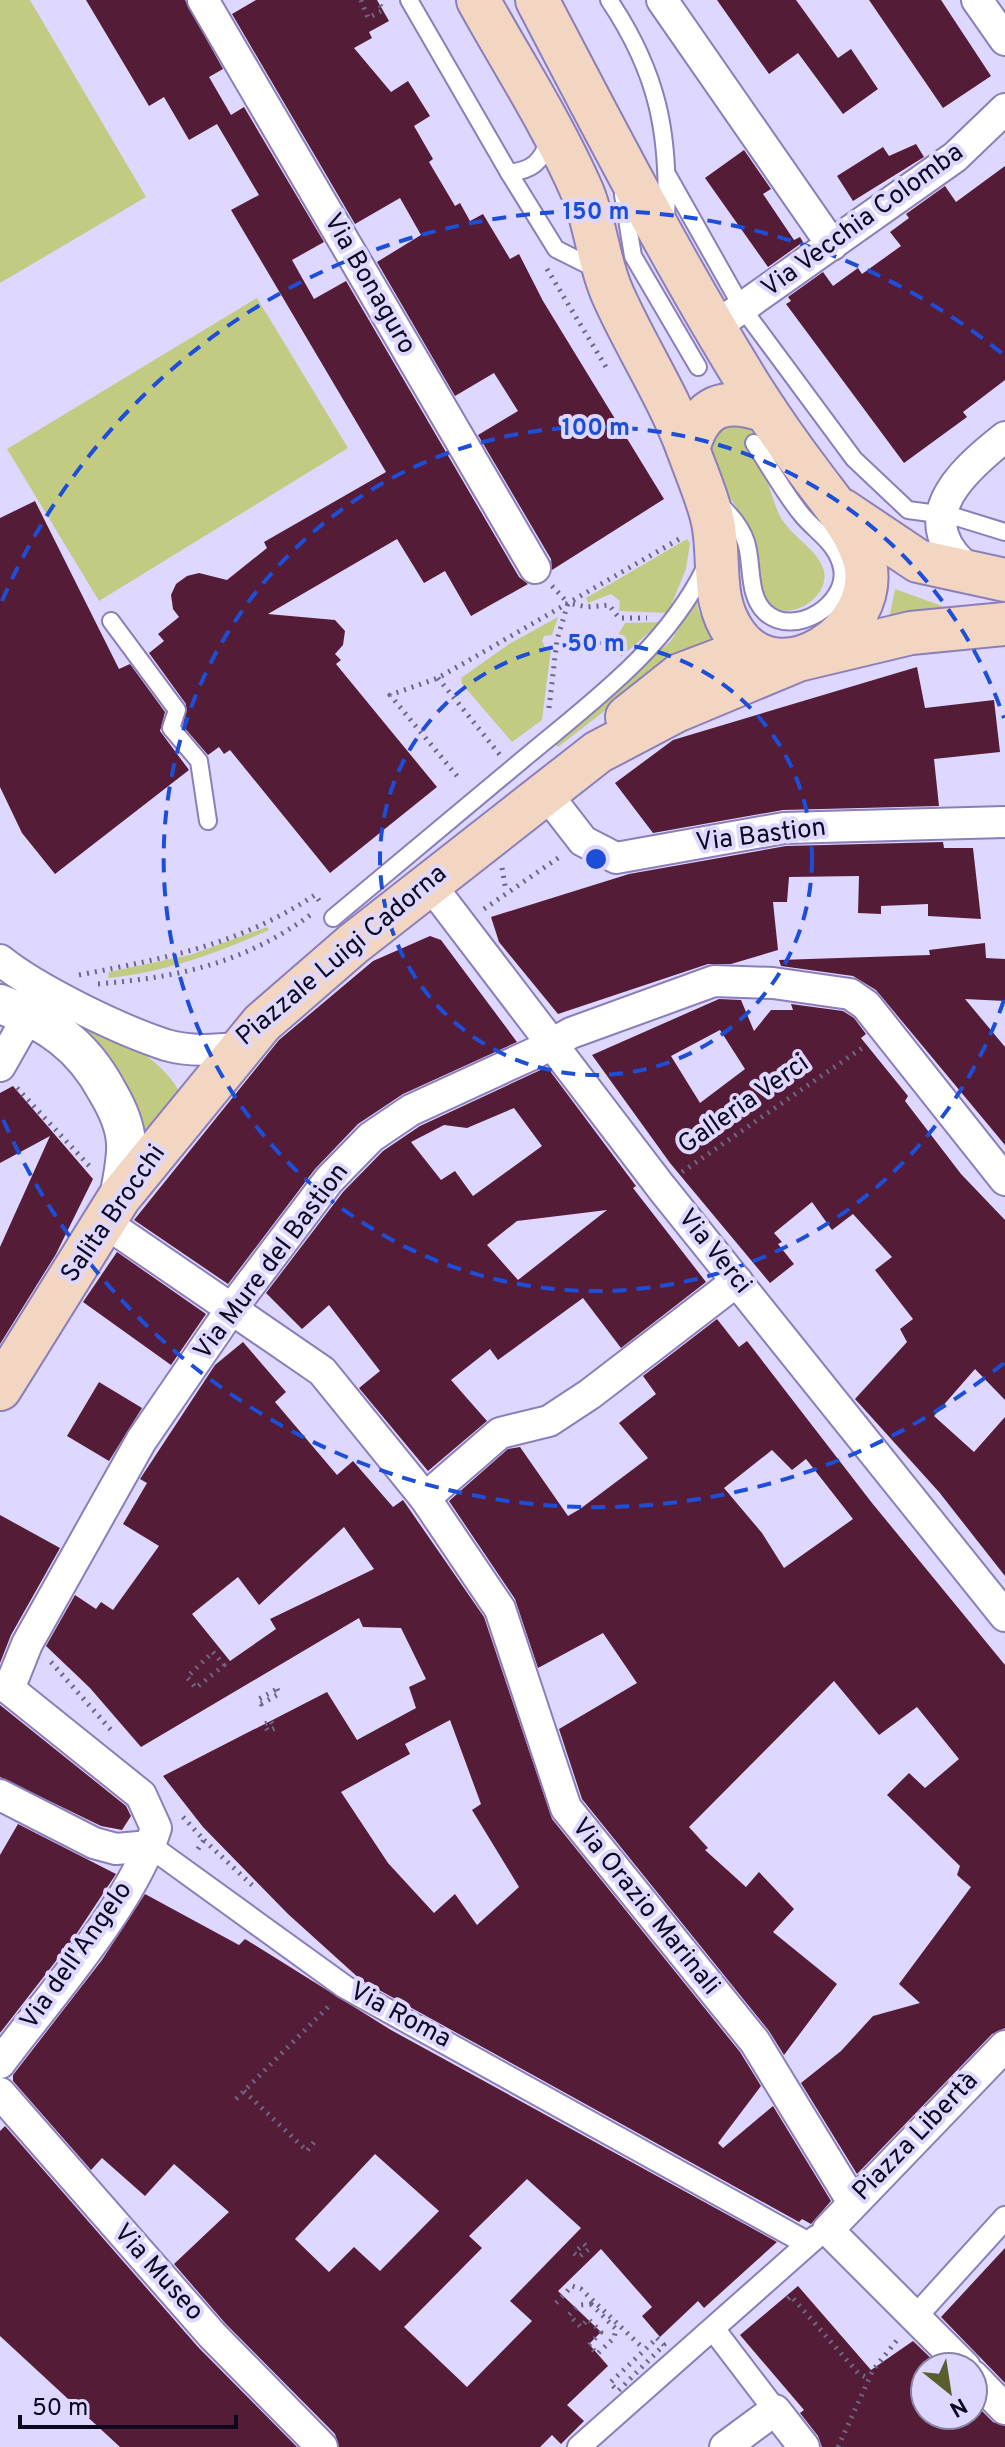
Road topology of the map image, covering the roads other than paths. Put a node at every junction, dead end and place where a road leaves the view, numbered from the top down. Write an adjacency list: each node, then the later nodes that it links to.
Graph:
1 (203, 0): 28 (street, Via Bonaguro)
2 (409, 0): 12 (lane)
3 (478, 0): 10 (main road)
4 (537, 0): 11 (main road, Piazzale Luigi Cadorna)
5 (609, 0): 13 (lane)
6 (662, 0): 15 (street)
7 (977, 0): 8 (street)
8 (1005, 40)
9 (1005, 109): 15 (street, Via Vecchia Colomba)
10 (552, 131): 12 (lane); 16 (main road)
11 (615, 149): 14 (main road, Piazzale Luigi Cadorna); 18 (lane)
12 (509, 173): 16 (lane)
13 (668, 176): 14 (lane); 17 (lane)
14 (665, 238): 17 (main road, Piazzale Luigi Cadorna)
15 (832, 245): 17 (street, Via Vecchia Colomba)
16 (603, 272): 21 (main road)
17 (730, 318): 19 (main road, Piazzale Luigi Cadorna); 24 (lane)
18 (698, 367)
19 (760, 427): 21 (main road); 22 (lane); 23 (main road, Piazzale Luigi Cadorna)
20 (1005, 437): 24 (street)
21 (688, 449): 22 (main road)
22 (702, 489): 26 (main road)
23 (835, 505): 27 (main road, Piazzale Luigi Cadorna); 29 (main road)
24 (940, 514): 25 (lane); 29 (street)
25 (1005, 532)
26 (704, 538): 33 (main road); 40 (lane)
27 (865, 563): 30 (main road); 34 (main road, Piazzale Luigi Cadorna)
28 (535, 568)
29 (988, 576)
30 (1005, 603)
31 (111, 621): 37 (lane)
32 (1005, 624): 34 (main road)
33 (746, 650): 34 (main road); 35 (main road, Piazzale Luigi Cadorna)
34 (798, 660): 35 (main road, Piazzale Luigi Cadorna)
35 (598, 752): 36 (main road, Piazzale Luigi Cadorna)
36 (556, 809): 38 (street, Via Bastion); 39 (main road, Piazzale Luigi Cadorna)
37 (208, 821)
38 (1005, 822)
39 (429, 883): 42 (street, Via Verci); 43 (main road, Piazzale Luigi Cadorna)
40 (328, 912)
41 (12, 988): 43 (street, Piazzale Luigi Cadorna); 44 (street); 46 (street)
42 (551, 1043): 45 (street, Via Mure del Bastion); 47 (street, Via Verci); 48 (street, Via Mure del Bastion)
43 (239, 1048): 46 (main road, Salita Brocchi)
44 (4, 1072)
45 (1005, 1180)
46 (107, 1201): 48 (street, Via Orazio Marinali); 49 (main road, Salita Brocchi)
47 (737, 1281): 50 (street); 51 (street, Via Verci)
48 (230, 1311): 50 (street, Via Orazio Marinali); 52 (street, Via Mure del Bastion)
49 (0, 1389)
50 (425, 1498): 58 (street, Via Orazio Marinali)
51 (1005, 1616)
52 (11, 1695): 54 (street)
53 (0, 1795): 54 (street)
54 (150, 1846): 56 (street, Via dell'Angelo); 60 (street, Via Roma)
55 (1005, 2046): 58 (street, Piazza Libertà)
56 (0, 2063)
57 (0, 2093): 67 (street, Via Museo)
58 (852, 2201): 60 (street, Piazza Libertà)
59 (1005, 2218): 61 (street)
60 (817, 2236): 61 (street); 62 (street, Piazza Libertà)
61 (916, 2316): 63 (street)
62 (721, 2323): 66 (street); 68 (street, Piazza Libertà)
63 (950, 2351)
64 (989, 2392): 65 (street)
65 (1005, 2409)
66 (775, 2410): 69 (street); 70 (street)
67 (322, 2447)
68 (579, 2447)
69 (725, 2447)
70 (804, 2447)

